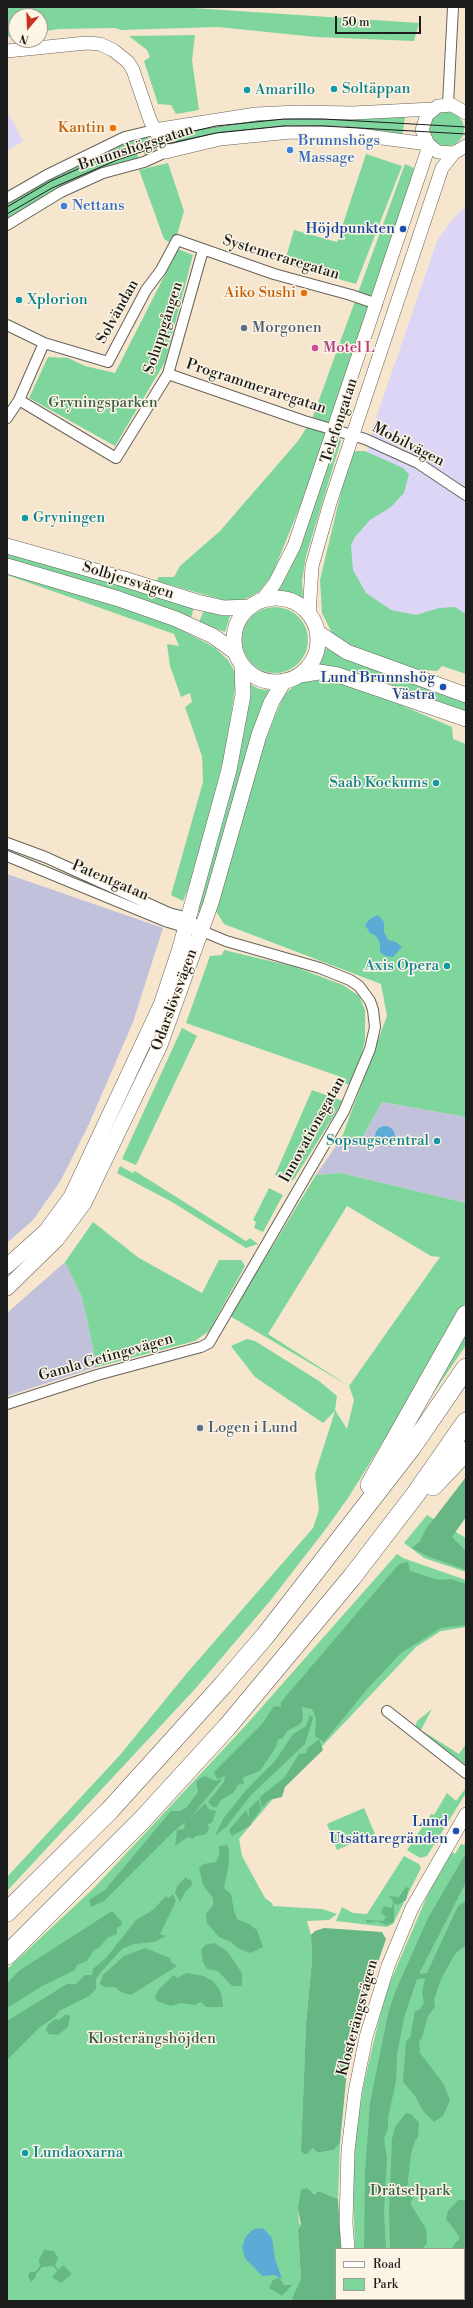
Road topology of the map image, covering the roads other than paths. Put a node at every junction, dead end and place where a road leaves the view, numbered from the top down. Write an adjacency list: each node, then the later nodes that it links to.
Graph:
1 (453, 7): 3 (street)
2 (7, 51): 6 (street)
3 (448, 104): 4 (street, Brunnshögsgatan); 5 (street)
4 (433, 109): 6 (street, Brunnshögsgatan); 7 (street)
5 (465, 111)
6 (154, 130): 9 (street); 10 (street, Brunnshögsgatan)
7 (428, 145): 8 (street, Brunnshögsgatan); 9 (street, Brunnshögsgatan); 14 (street, Telefongatan)
8 (462, 149): 21 (street, Telefongatan)
9 (166, 152): 11 (street, Brunnshögsgatan)
10 (7, 198)
11 (7, 225)
12 (177, 240): 13 (street, Systemeraregatan); 16 (street, Solvändan)
13 (203, 250): 14 (street, Systemeraregatan); 17 (street, Soluppgången)
14 (377, 304): 20 (street, Telefongatan)
15 (7, 325): 16 (street)
16 (44, 343): 18 (street)
17 (168, 374): 18 (street, Soluppgången); 20 (street, Programmeraregatan)
18 (19, 400): 19 (street)
19 (7, 418)
20 (334, 428): 21 (street, Mobilvägen); 25 (street, Telefongatan)
21 (352, 434): 22 (street, Mobilvägen); 26 (street, Telefongatan)
22 (466, 495)
23 (7, 546): 25 (main road, Solbjersvägen)
24 (7, 566): 28 (main road, Solbjersvägen)
25 (256, 604): 26 (main road); 28 (main road)
26 (309, 615): 27 (main road)
27 (317, 632): 30 (main road); 32 (main road)
28 (235, 652): 29 (main road)
29 (242, 666): 31 (main road); 36 (main road, Odarslövsvägen)
30 (300, 675): 31 (main road); 33 (main road)
31 (284, 681): 37 (main road, Odarslövsvägen)
32 (466, 695)
33 (466, 718)
34 (7, 843): 36 (street, Patentgatan)
35 (7, 856): 36 (street, Patentgatan)
36 (187, 923): 37 (street, Innovationsgatan); 38 (main road, Odarslövsvägen)
37 (202, 931): 39 (main road, Odarslövsvägen); 41 (street, Innovationsgatan)
38 (7, 1266)
39 (7, 1288)
40 (466, 1315): 47 (highway)
41 (212, 1340): 43 (street, Gamla Getingevägen)
42 (466, 1368): 47 (highway)
43 (7, 1404)
44 (466, 1422): 46 (highway)
45 (466, 1451): 46 (highway)
46 (375, 1546): 52 (highway)
47 (327, 1558): 51 (highway)
48 (387, 1711): 49 (street)
49 (466, 1773)
50 (466, 1814): 53 (street, Klosterängsvägen)
51 (7, 1912)
52 (7, 1955)
53 (348, 2248)

